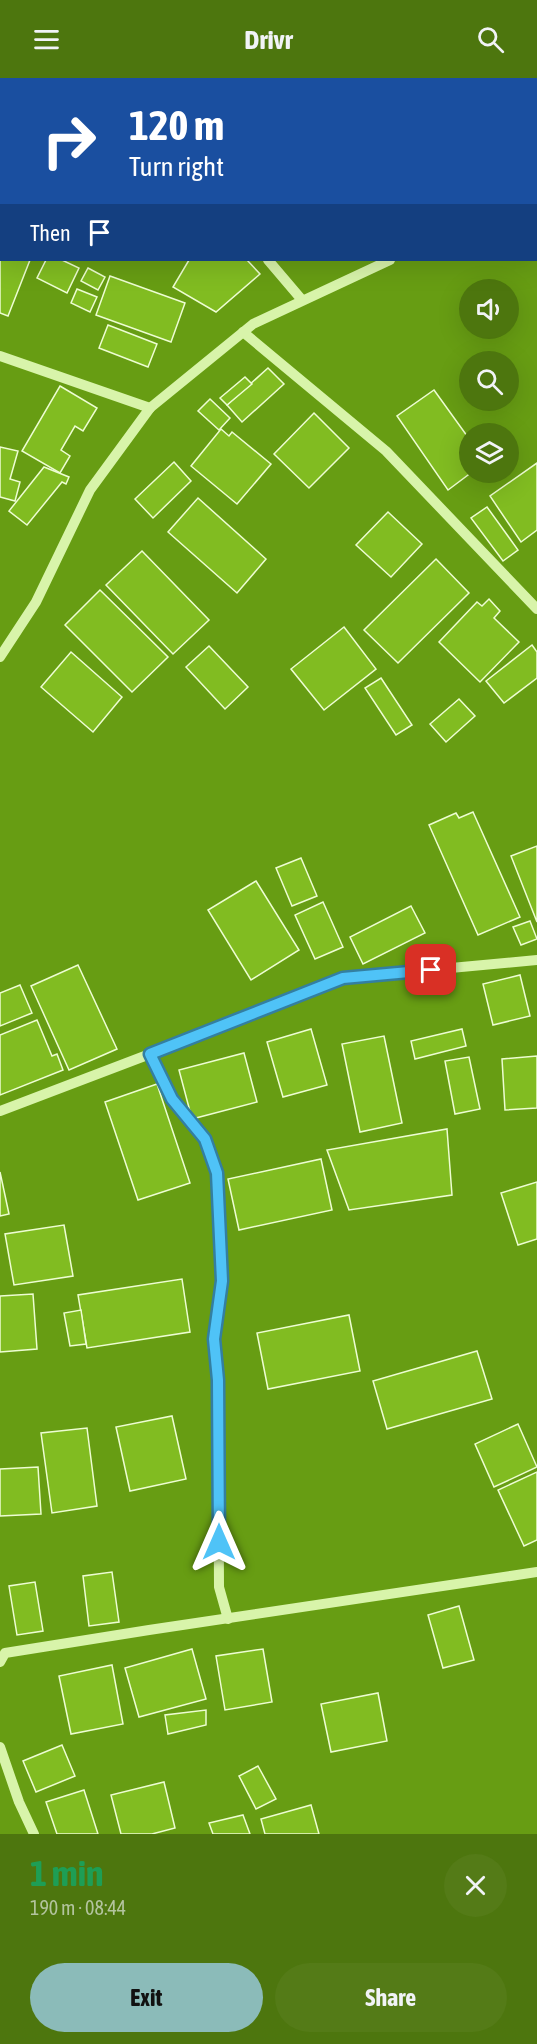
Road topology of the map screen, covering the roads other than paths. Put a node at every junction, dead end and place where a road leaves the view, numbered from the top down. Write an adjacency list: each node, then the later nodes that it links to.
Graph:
1 (269, 261): 3 (street)
2 (388, 261): 3 (street)
3 (302, 300): 4 (street)
4 (243, 332): 6 (street); 7 (street)
5 (0, 356): 6 (street)
6 (150, 408): 8 (street)
7 (537, 609)
8 (0, 657)
9 (537, 960): 10 (street)
10 (150, 1054): 11 (street); 13 (street)
11 (0, 1111)
12 (537, 1572): 13 (street)
13 (228, 1619): 14 (street)
14 (0, 1662)
15 (0, 1747): 16 (street)
16 (34, 1834)

